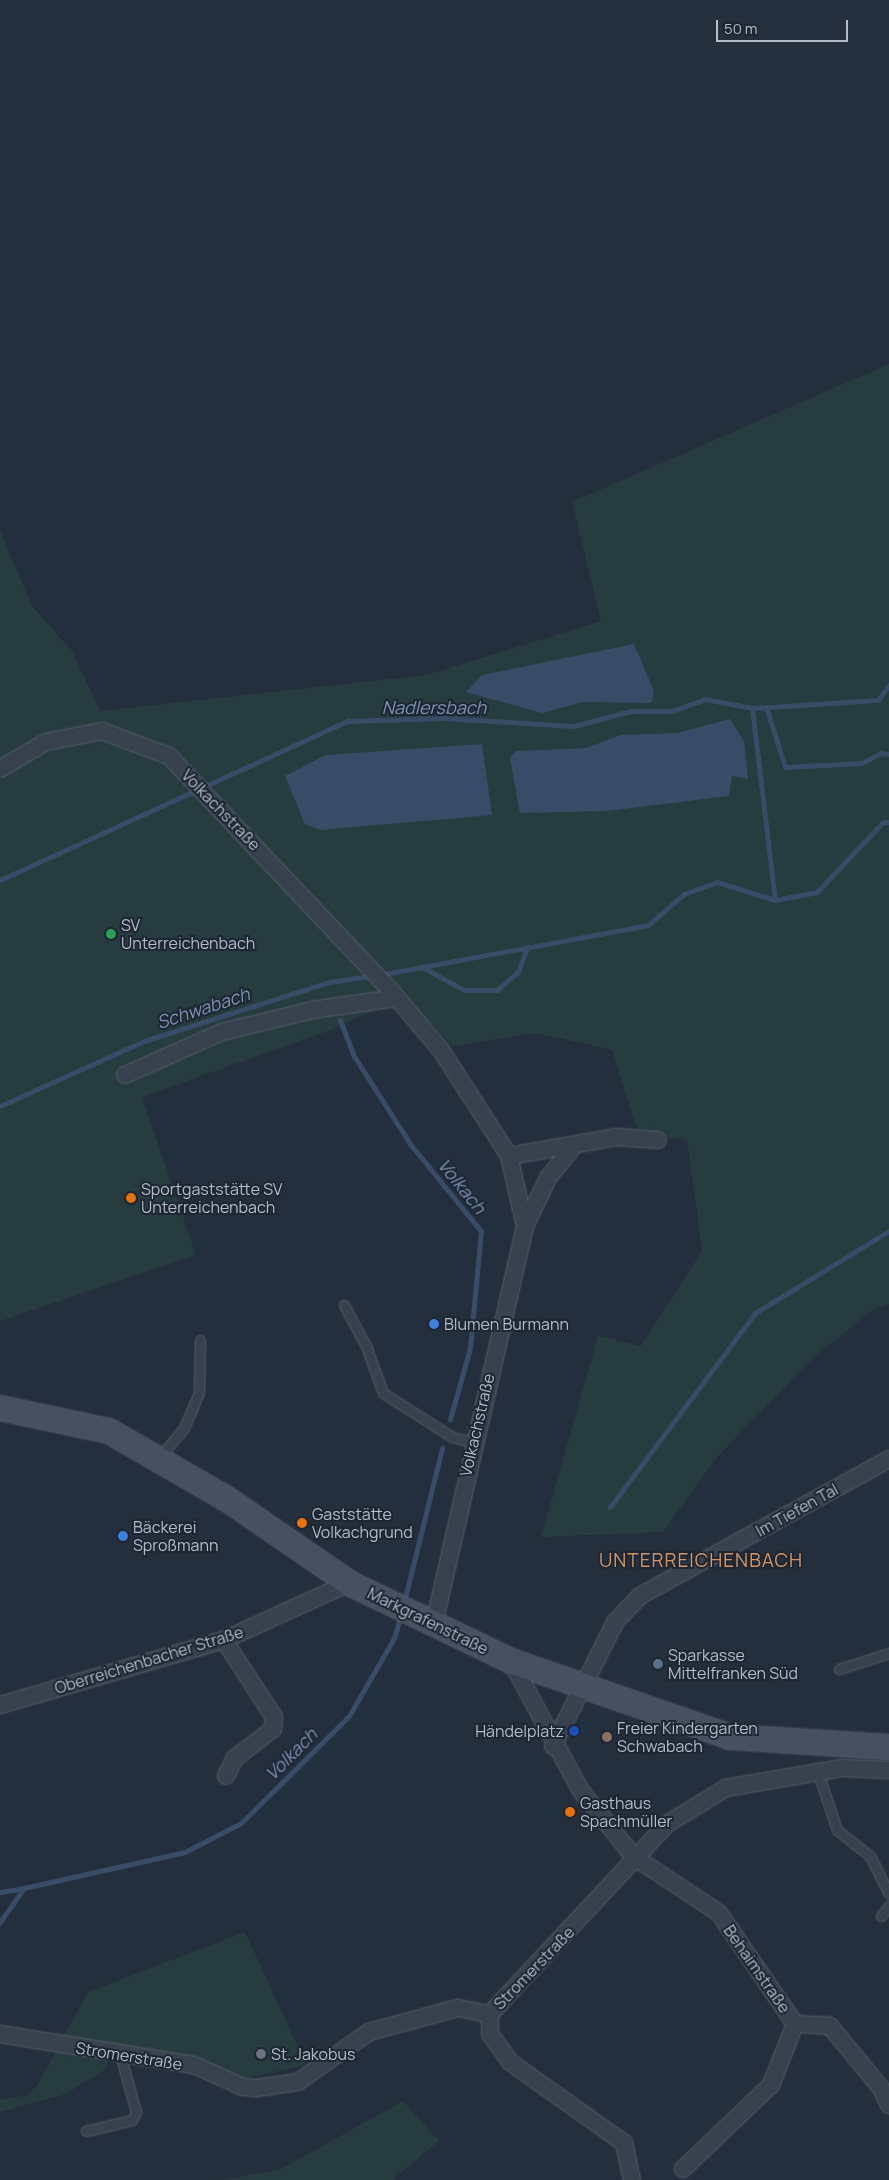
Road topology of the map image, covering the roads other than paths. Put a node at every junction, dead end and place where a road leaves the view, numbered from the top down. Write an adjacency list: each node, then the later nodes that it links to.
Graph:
1 (0, 769): 2 (street, Volkachstraße)
2 (394, 995): 3 (street); 6 (street, Volkachstraße)
3 (125, 1075)
4 (658, 1140): 5 (street)
5 (574, 1146): 6 (street); 7 (street, Volkachstraße)
6 (510, 1156): 7 (street, Volkachstraße)
7 (525, 1226): 11 (street, Volkachstraße)
8 (344, 1305): 11 (lane)
9 (200, 1340): 12 (lane)
10 (0, 1408): 12 (main road, Markgrafenstraße)
11 (472, 1442): 15 (street, Volkachstraße)
12 (158, 1459): 14 (main road, Markgrafenstraße)
13 (889, 1459): 20 (street, Im Tiefen Tal)
14 (349, 1583): 15 (main road, Markgrafenstraße); 16 (street, Oberreichenbacher Straße)
15 (429, 1622): 18 (main road, Markgrafenstraße)
16 (224, 1640): 21 (street, Oberreichenbacher Straße); 26 (street)
17 (889, 1652): 19 (lane)
18 (511, 1661): 20 (main road, Markgrafenstraße); 22 (street)
19 (839, 1669)
20 (582, 1683): 22 (street); 23 (main road, Markgrafenstraße)
21 (0, 1705)
22 (553, 1746): 27 (street)
23 (889, 1747)
24 (889, 1770): 25 (street, Stromerstraße)
25 (818, 1772): 27 (street, Stromerstraße); 28 (lane)
26 (226, 1776)
27 (634, 1857): 31 (street, Stromerstraße); 32 (street, Behaimstraße)
28 (889, 1894)
29 (889, 1906): 30 (lane)
30 (881, 1916)
31 (490, 2014): 34 (street, Stromerstraße); 38 (street)
32 (795, 2024): 35 (street, Behaimstraße); 37 (street)
33 (0, 2034): 34 (street, Stromerstraße)
34 (120, 2054): 36 (lane)
35 (889, 2102)
36 (86, 2131)
37 (683, 2169)
38 (632, 2180)

